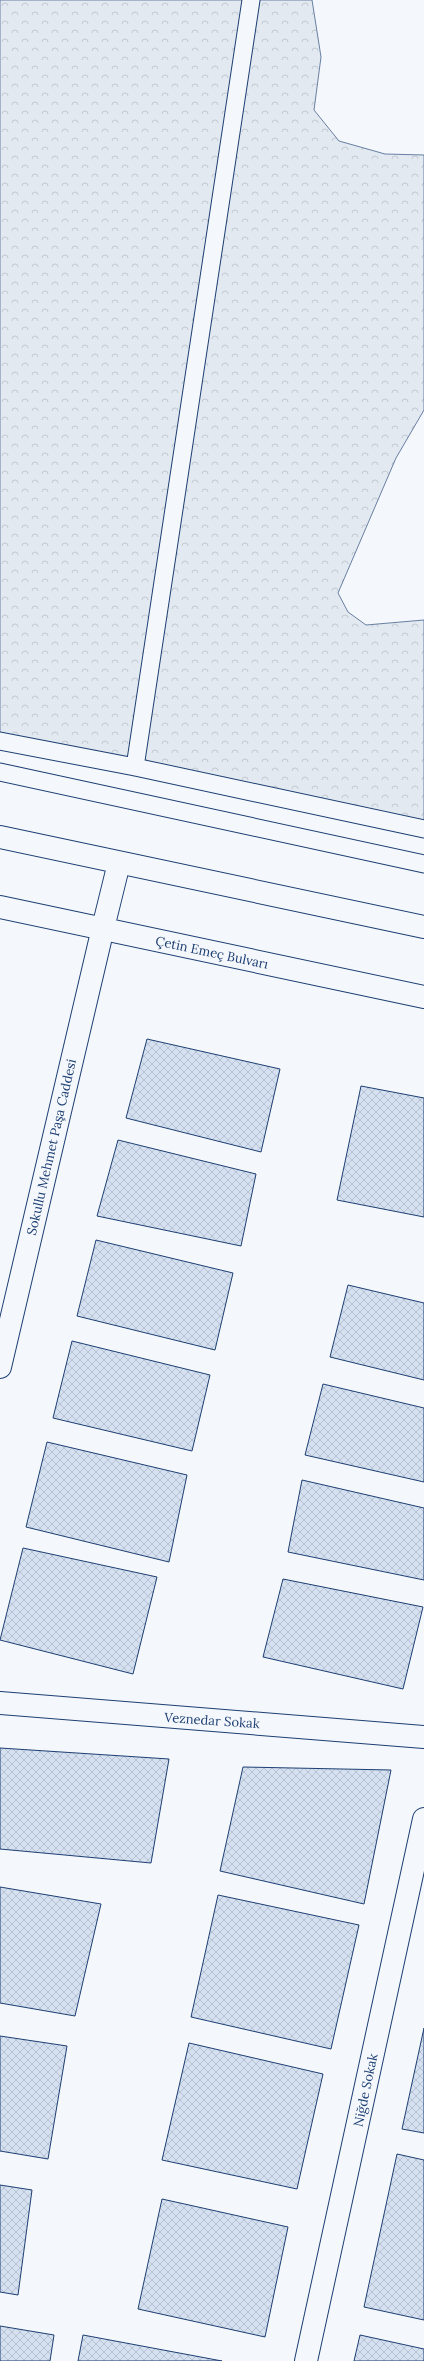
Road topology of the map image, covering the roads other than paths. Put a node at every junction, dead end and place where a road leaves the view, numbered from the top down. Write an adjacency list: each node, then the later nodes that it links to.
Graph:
1 (251, 0): 3 (lane)
2 (0, 741): 3 (lane)
3 (135, 767): 5 (lane)
4 (0, 772): 8 (lane)
5 (424, 829)
6 (0, 837): 7 (main road)
7 (119, 863): 10 (main road); 11 (main road, Sokullu Mehmet Paşa Caddesi)
8 (424, 864)
9 (0, 907): 11 (main road, Çetin Emeç Bulvarı)
10 (424, 926)
11 (103, 928): 12 (main road, Çetin Emeç Bulvarı); 13 (main road, Sokullu Mehmet Paşa Caddesi)
12 (424, 997)
13 (0, 1367)
14 (0, 1703): 15 (main road, Veznedar Sokak)
15 (424, 1736)
16 (424, 1819): 17 (main road, Niğde Sokak)
17 (306, 2361)

